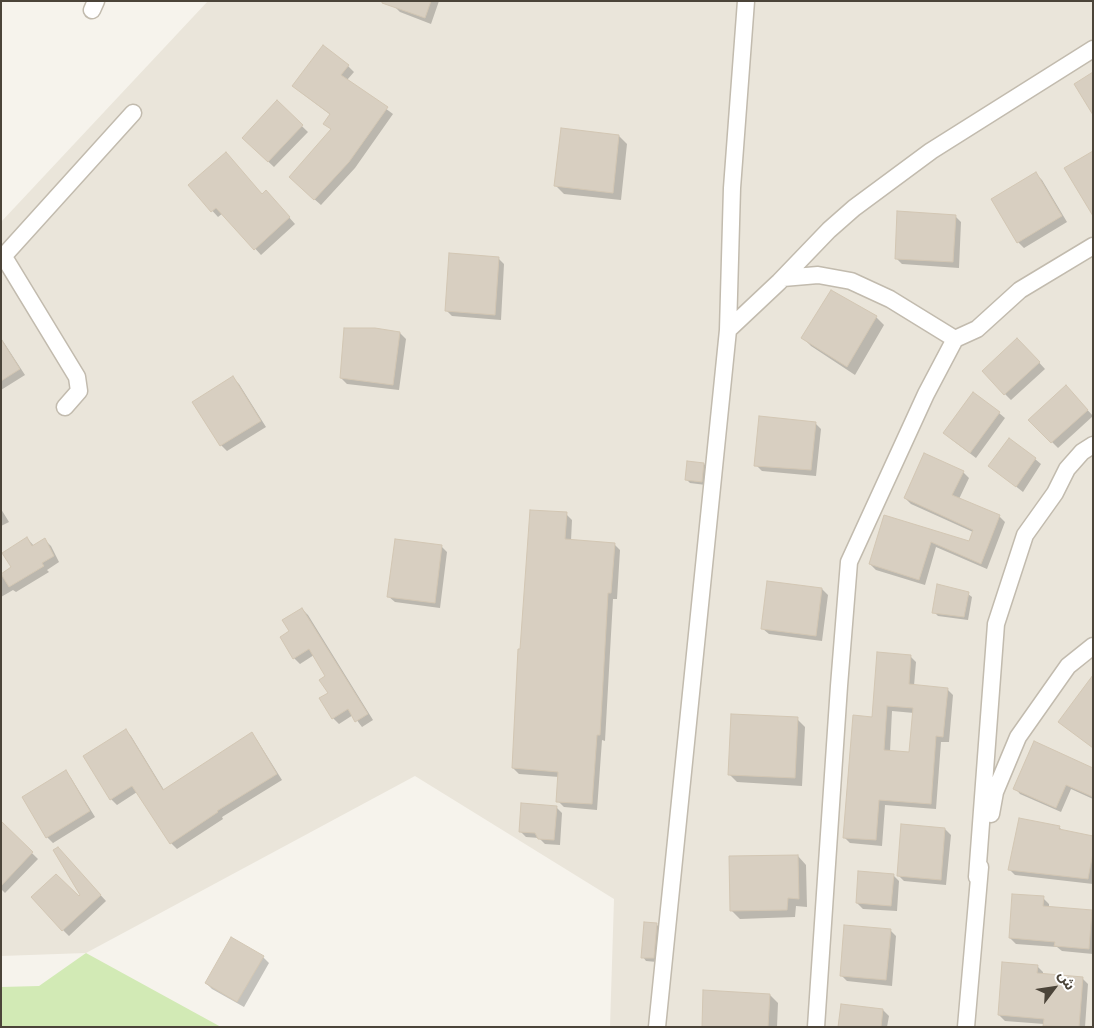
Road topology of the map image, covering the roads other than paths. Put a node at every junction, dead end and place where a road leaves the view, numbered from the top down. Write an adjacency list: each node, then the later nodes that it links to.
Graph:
1 (746, 1): 7 (street)
2 (1093, 49): 6 (street)
3 (133, 113): 5 (street)
4 (1093, 246): 8 (street)
5 (3, 258): 9 (street)
6 (783, 278): 7 (street); 8 (street)
7 (728, 330): 13 (street)
8 (955, 339): 14 (street)
9 (65, 407)
10 (1093, 445): 12 (street)
11 (1093, 646): 12 (street)
12 (978, 877): 15 (street)
13 (657, 1027)
14 (816, 1027)
15 (966, 1027)

